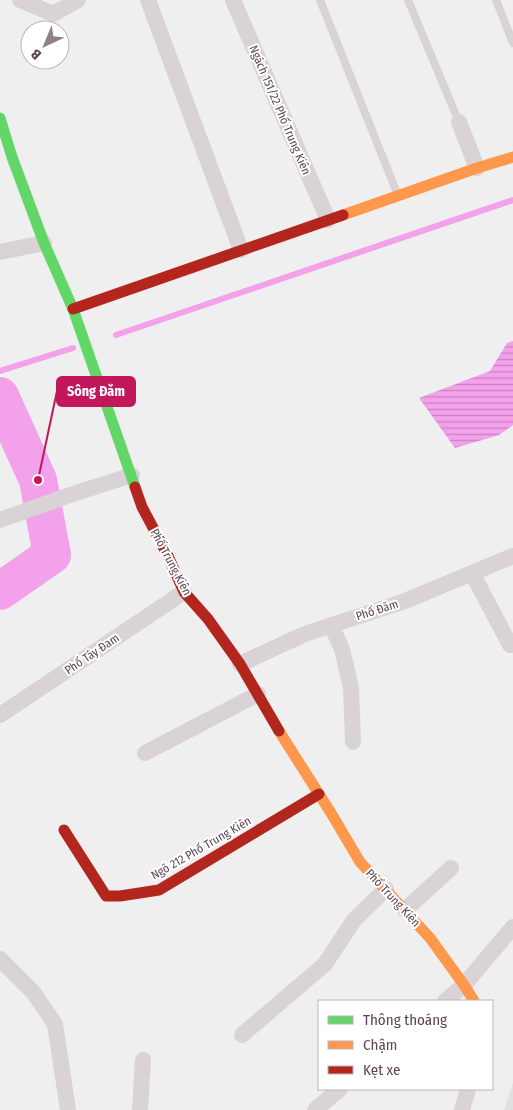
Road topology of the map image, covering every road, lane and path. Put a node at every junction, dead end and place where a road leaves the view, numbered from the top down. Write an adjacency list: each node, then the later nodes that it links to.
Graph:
1 (20, 0): 2 (street)
2 (78, 0)
3 (148, 0): 16 (street)
4 (233, 0): 14 (street, Ngách 151/22 Phố Trung Kiên)
5 (320, 0): 13 (lane)
6 (408, 0): 10 (lane)
7 (496, 0): 8 (lane)
8 (513, 43)
9 (0, 118): 15 (street, Phố Trung Kiên)
10 (459, 122): 12 (street)
11 (513, 157): 12 (street)
12 (477, 168): 13 (street)
13 (398, 195): 14 (street)
14 (328, 220): 16 (street)
15 (44, 243): 17 (street); 18 (street, Phố Trung Kiên)
16 (241, 250): 18 (street)
17 (0, 252)
18 (74, 313): 19 (street, Phố Trung Kiên)
19 (132, 475): 20 (street); 23 (street, Phố Trung Kiên)
20 (0, 520)
21 (513, 556): 22 (street, Phố Đăm)
22 (472, 573): 24 (street, Phố Đăm); 25 (street)
23 (184, 592): 26 (street, Phố Trung Kiên); 28 (street, Phố Tây Đam)
24 (331, 625): 26 (street, Phố Đăm); 29 (street)
25 (510, 645)
26 (240, 664): 27 (street, Phố Trung Kiên)
27 (258, 694): 30 (street); 31 (street, Phố Trung Kiên)
28 (0, 715)
29 (353, 742)
30 (145, 753)
31 (319, 794): 32 (street, Ngõ 212 Phố Trung Kiên); 34 (street, Phố Trung Kiên)
32 (64, 830)
33 (451, 868): 35 (street)
34 (386, 889): 35 (street, Phố Trung Kiên); 41 (street)
35 (405, 910): 38 (street, Phố Trung Kiên)
36 (513, 927): 38 (street)
37 (0, 959): 45 (street)
38 (464, 985): 39 (street); 40 (street, Phố Trung Kiên)
39 (446, 1000)
40 (473, 1000)
41 (242, 1035)
42 (143, 1060): 46 (street)
43 (339, 1090): 47 (street)
44 (468, 1090): 48 (street)
45 (68, 1110)
46 (140, 1110)
47 (314, 1110)
48 (462, 1110)

